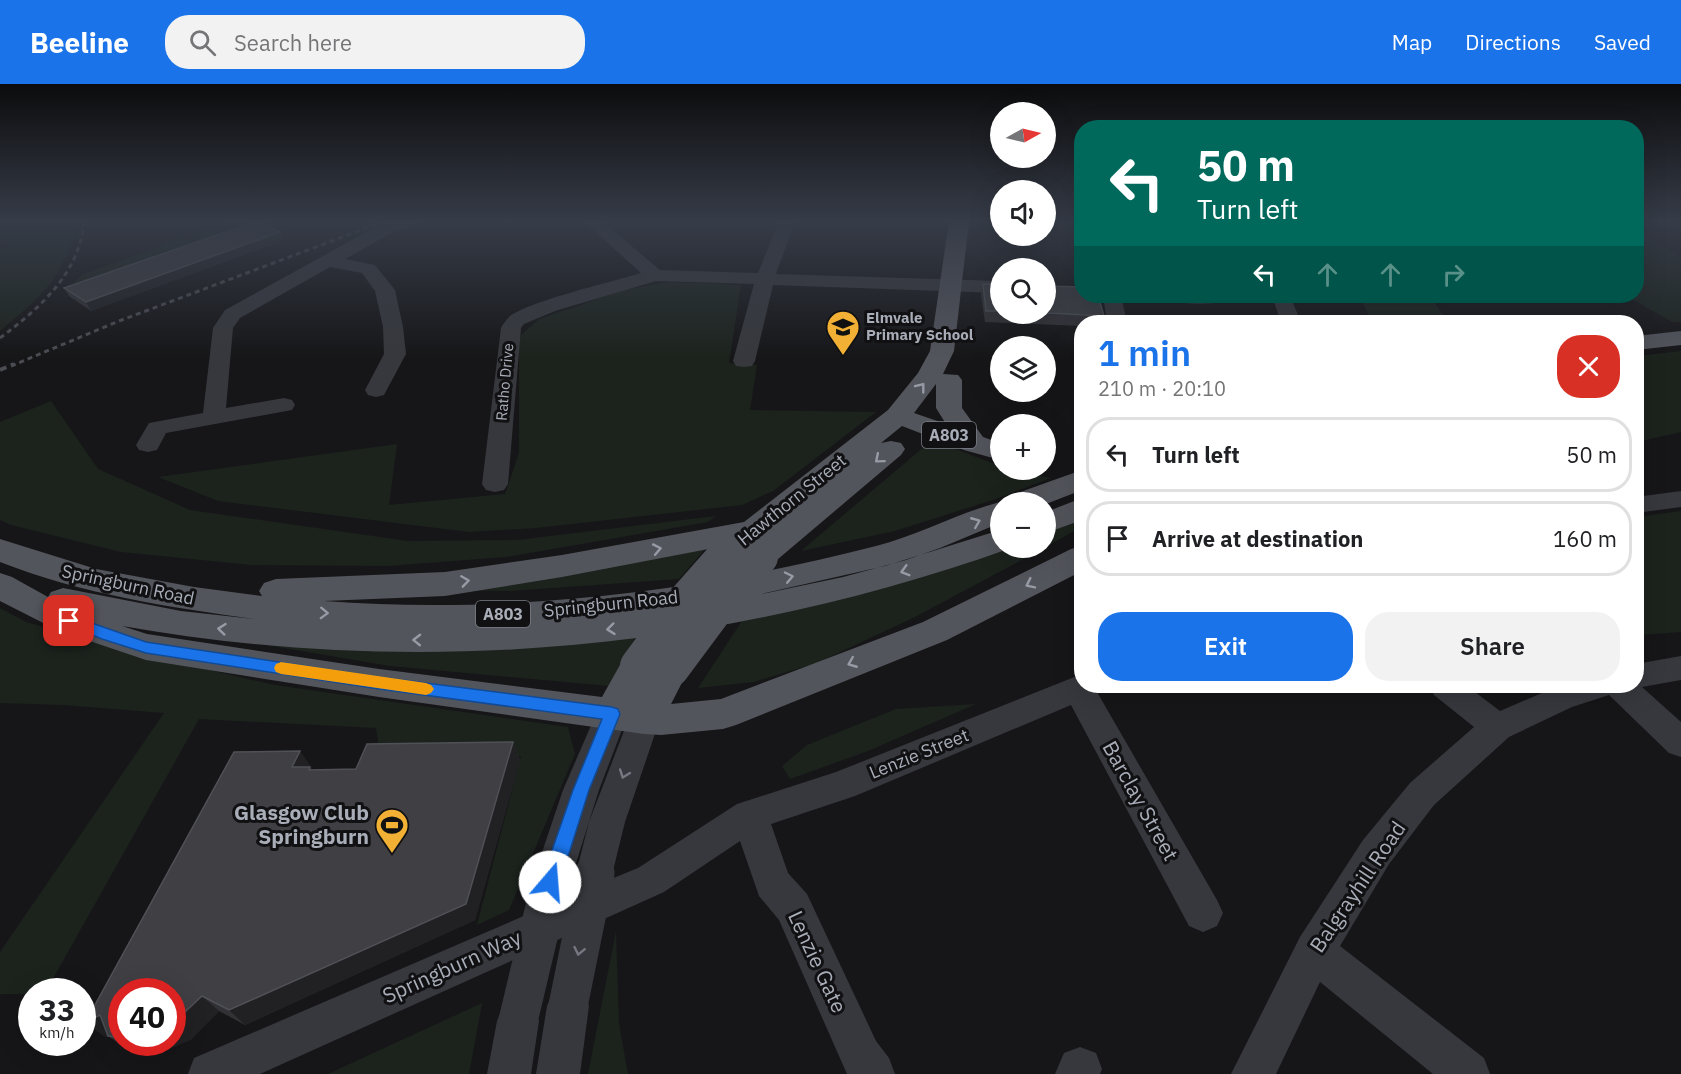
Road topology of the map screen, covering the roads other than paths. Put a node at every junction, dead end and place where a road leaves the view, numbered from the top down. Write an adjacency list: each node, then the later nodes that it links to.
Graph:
1 (316, 267): 16 (street)
2 (359, 267): 14 (street)
3 (647, 267): 6 (street)
4 (769, 267): 7 (street)
5 (952, 267): 8 (main road, Hawthorn Street)
6 (656, 275): 7 (street); 24 (street, Ratho Drive)
7 (765, 278): 8 (street); 12 (street)
8 (949, 285): 9 (street); 13 (main road, Hawthorn Street); 17 (main road, Hawthorn Street, one-way to 8)
9 (990, 286)
10 (1681, 338): 11 (main road)
11 (1644, 342)
12 (744, 361)
13 (949, 380): 17 (main road, Hawthorn Street); 18 (main road)
14 (376, 390)
15 (284, 405): 16 (street)
16 (214, 417): 19 (street)
17 (909, 420): 18 (main road, A803); 32 (main road, Hawthorn Street)
18 (974, 444): 20 (main road, A803)
19 (148, 445)
20 (990, 449)
21 (1056, 469): 22 (main road)
22 (1074, 469)
23 (1074, 482): 25 (main road)
24 (495, 484)
25 (1049, 492)
26 (1681, 499): 27 (street)
27 (1644, 505)
28 (1074, 511): 30 (main road)
29 (990, 516): 36 (main road, Springburn Road / A803, one-way to 29)
30 (1056, 519)
31 (990, 543): 35 (main road, Springburn Road / A803, one-way to 35)
32 (753, 545): 36 (main road, one-way to 32); 44 (main road, Hawthorn Street, bridge)
33 (0, 550): 36 (main road, Springburn Road / A803)
34 (1074, 561): 44 (main road, one-way to 44)
35 (0, 583): 44 (main road)
36 (154, 592)
37 (1681, 668): 38 (street)
38 (1644, 675)
39 (1074, 690): 47 (street, Lenzie Street)
40 (1084, 693): 48 (street, Barclay Street)
41 (1454, 693): 45 (street)
42 (1575, 693): 45 (street, Balgrayhill Road)
43 (1627, 693): 46 (street)
44 (628, 716): 51 (street, bridge); 52 (street, one-way to 52, bridge)
45 (1497, 727): 49 (street, Balgrayhill Road)
46 (1681, 743)
47 (750, 815): 50 (street, Springburn Way); 53 (street, Lenzie Gate)
48 (1203, 914)
49 (1314, 951): 54 (street, Balgrayhill Road); 55 (street)
50 (210, 1074)
51 (508, 1074)
52 (558, 1074)
53 (873, 1074)
54 (1253, 1074)
55 (1468, 1074)

